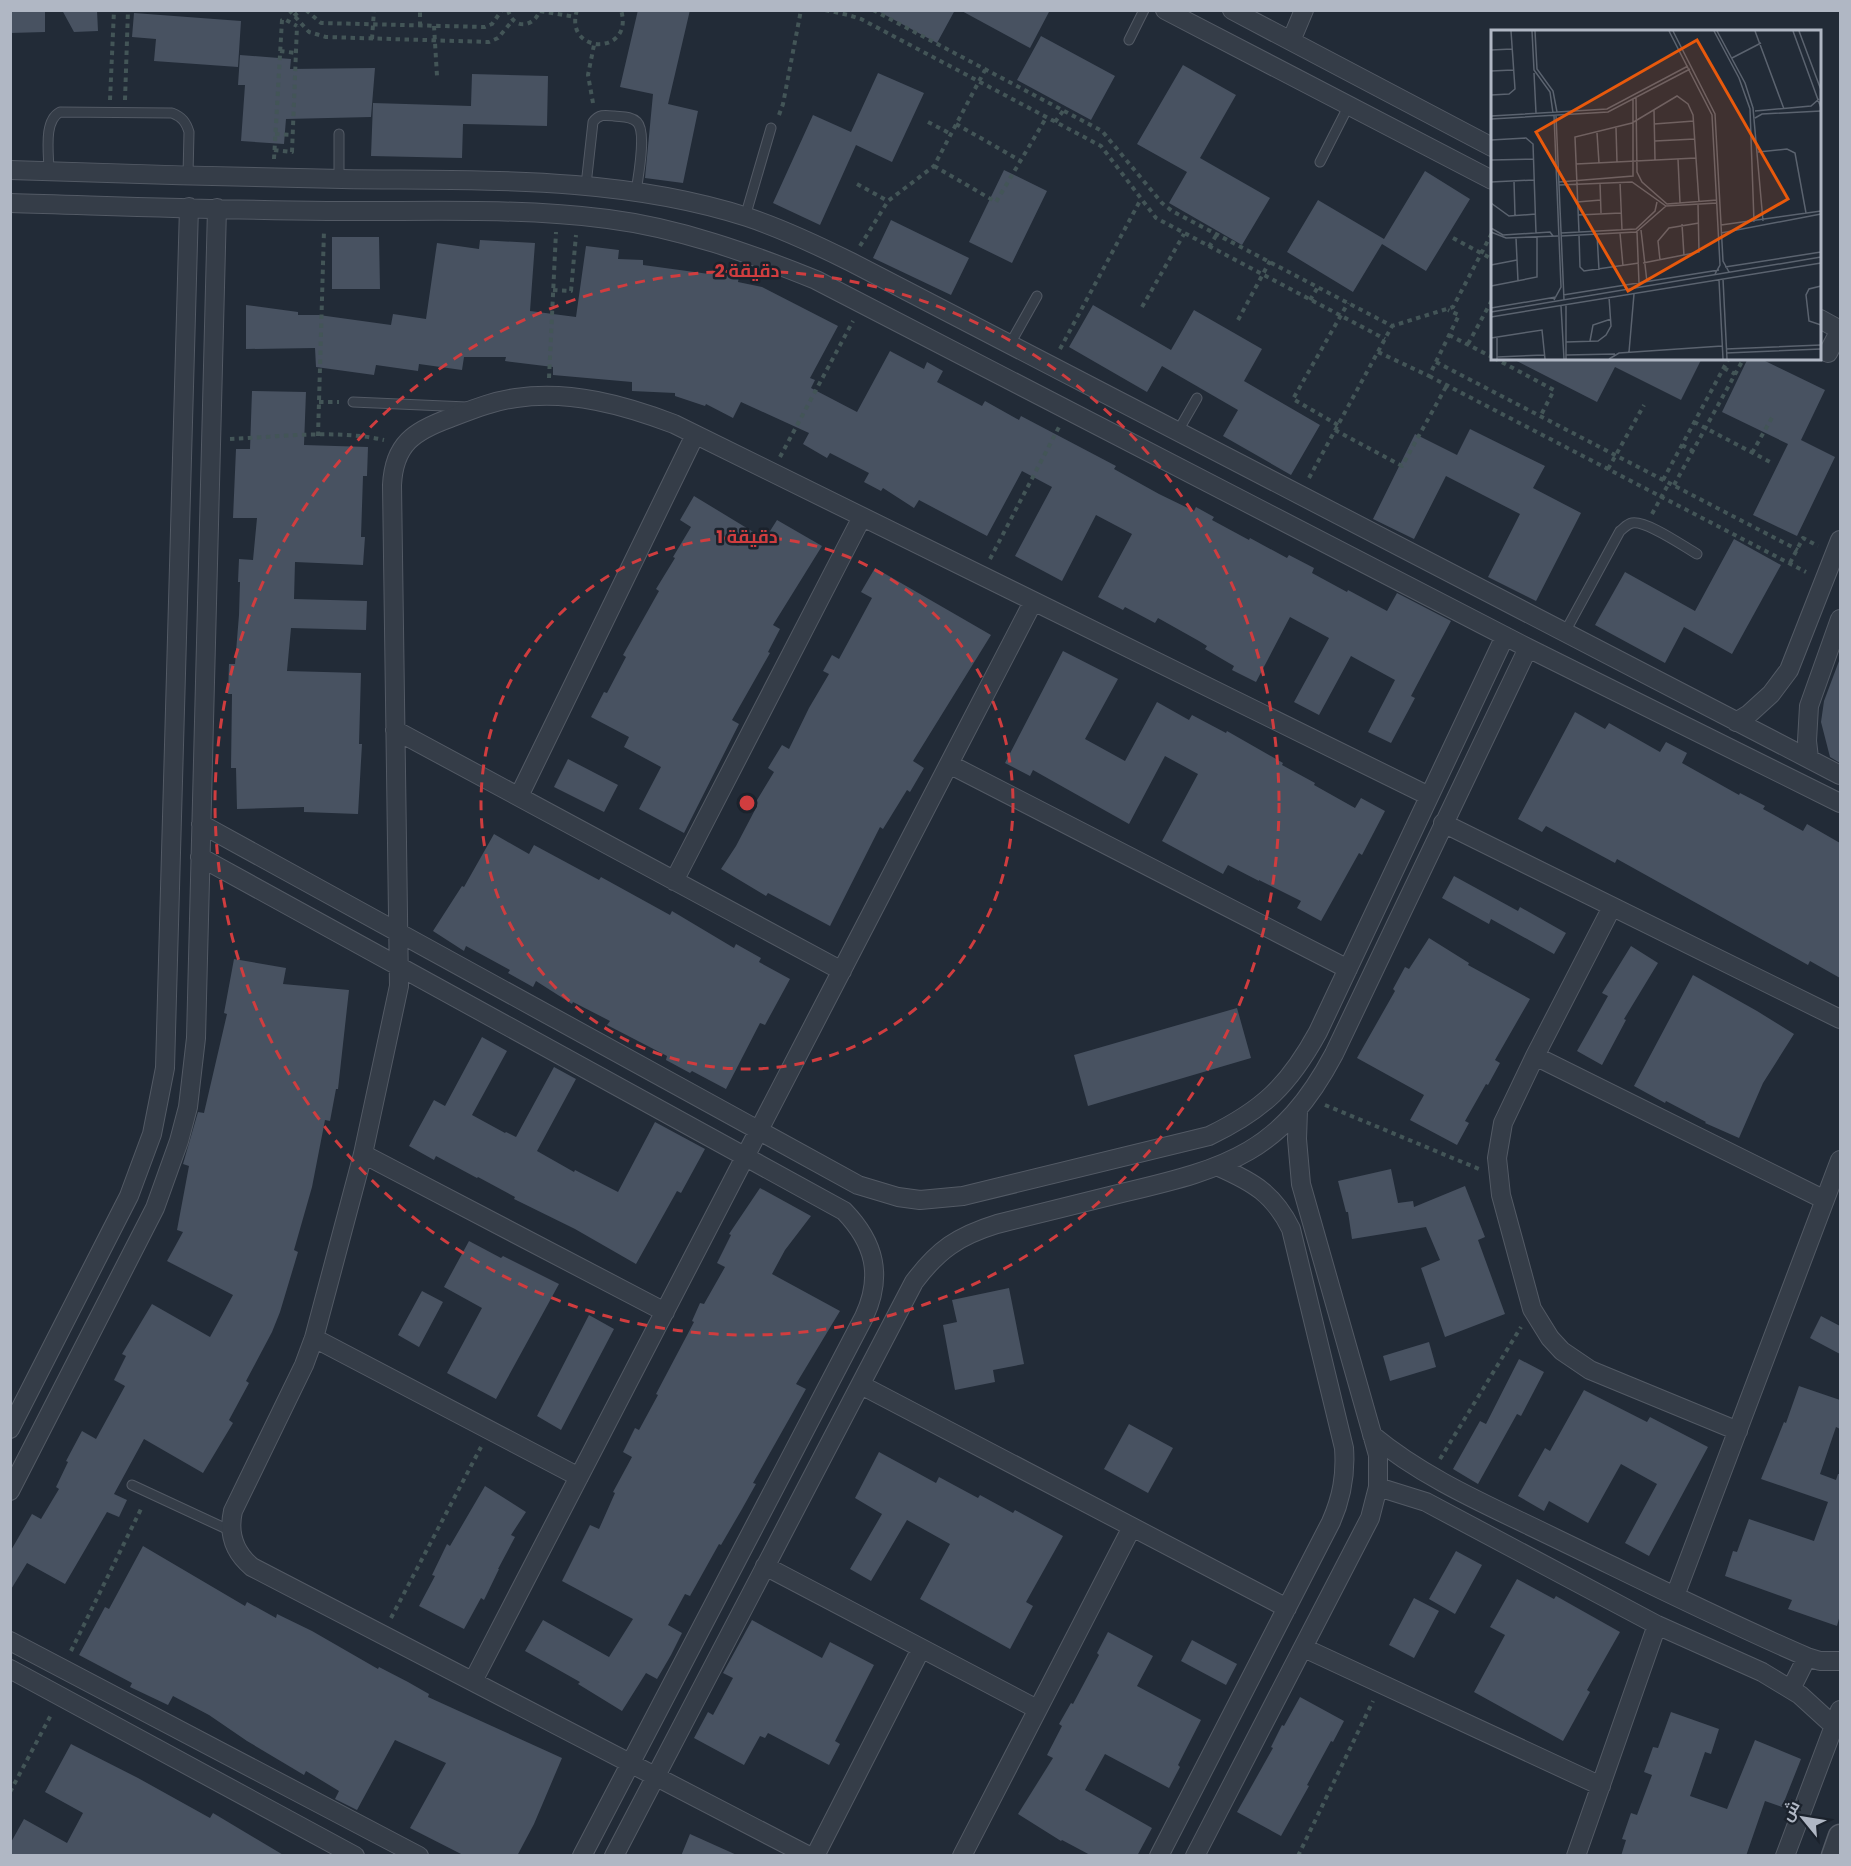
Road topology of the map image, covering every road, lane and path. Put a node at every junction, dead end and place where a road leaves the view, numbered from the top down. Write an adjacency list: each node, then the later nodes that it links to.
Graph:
1 (114, 10): 41 (path)
2 (128, 10): 42 (path)
3 (289, 10): 23 (path)
4 (301, 10): 23 (path)
5 (306, 10): 25 (path)
6 (374, 10): 25 (path)
7 (420, 10): 27 (path)
8 (502, 10): 28 (path)
9 (508, 10): 24 (path)
10 (577, 10): 22 (path)
11 (621, 10): 33 (path)
12 (801, 10): 48 (path)
13 (855, 10): 21 (path)
14 (873, 10): 36 (path)
15 (1144, 10): 31 (lane)
16 (1165, 10): 39 (street)
17 (1232, 10): 32 (street)
18 (1304, 10): 32 (street)
19 (540, 11): 22 (path); 24 (path)
20 (827, 11): 21 (path)
21 (854, 16): 38 (path)
22 (575, 17): 33 (path)
23 (296, 18): 26 (path); 29 (path)
24 (513, 20): 30 (path)
25 (373, 24): 27 (path); 29 (path)
26 (297, 26): 34 (path); 35 (path)
27 (420, 26): 28 (path)
28 (434, 26): 30 (path)
29 (372, 39): 30 (path)
30 (435, 40): 37 (path)
31 (1129, 40)
32 (1291, 41): 53 (street)
33 (594, 45): 44 (path)
34 (280, 51): 35 (path); 49 (path)
35 (296, 53): 52 (path)
36 (985, 70): 38 (path); 40 (path)
37 (437, 76)
38 (978, 82): 43 (path); 47 (path)
39 (1349, 105): 56 (lane); 63 (street)
40 (1063, 111): 46 (path); 79 (path)
41 (110, 112): 42 (lane); 59 (lane)
42 (125, 112): 60 (lane)
43 (1046, 117): 46 (path); 55 (path)
44 (595, 118): 66 (lane); 67 (lane)
45 (928, 122): 51 (path)
46 (1055, 122): 68 (path)
47 (956, 124): 51 (path); 55 (path)
48 (771, 128): 77 (lane)
49 (275, 134): 52 (path); 54 (path)
50 (339, 134): 62 (lane)
51 (951, 134): 57 (path)
52 (292, 135): 54 (path)
53 (1491, 146)
54 (274, 150): 61 (path)
55 (1021, 160): 57 (path)
56 (1320, 162)
57 (934, 166): 69 (path)
58 (10, 170): 59 (street)
59 (49, 172): 60 (street)
60 (188, 175): 61 (street)
61 (273, 177): 62 (street)
62 (339, 179): 64 (street)
63 (1491, 179)
64 (527, 181): 66 (street); 74 (street)
65 (857, 184): 69 (path)
66 (586, 185): 67 (street)
67 (636, 192): 77 (street)
68 (1141, 199): 78 (path); 113 (path)
69 (888, 201): 86 (path)
70 (10, 203): 71 (street)
71 (189, 207): 72 (street); 194 (street)
72 (217, 208): 73 (street); 133 (street)
73 (324, 211): 74 (street); 132 (path)
74 (522, 213): 75 (street)
75 (556, 214): 76 (street); 89 (path)
76 (578, 216): 89 (path); 94 (street)
77 (745, 216): 86 (street)
78 (1184, 234): 82 (path); 95 (path)
79 (1217, 234): 82 (path); 85 (path)
80 (1491, 235): 83 (path)
81 (1453, 238): 83 (path)
82 (1209, 247): 87 (path)
83 (1482, 253): 84 (path); 96 (path)
84 (1491, 258)
85 (1270, 261): 87 (path); 88 (path)
86 (851, 262): 104 (street)
87 (1263, 275): 91 (path); 98 (path)
88 (1318, 287): 91 (path); 93 (path)
89 (553, 290): 118 (path)
90 (1037, 296): 104 (lane)
91 (1310, 300): 97 (path)
92 (1491, 302): 105 (path)
93 (1348, 303): 97 (path); 100 (path)
94 (862, 304): 123 (street); 141 (path)
95 (1142, 307)
96 (1448, 310): 100 (path); 102 (path)
97 (1340, 316): 103 (path); 127 (path)
98 (1238, 320)
99 (1821, 320): 101 (street)
100 (1392, 326): 103 (path)
101 (1840, 330): 107 (street)
102 (1449, 335): 105 (path); 112 (path)
103 (1385, 339): 106 (path)
104 (1010, 344): 113 (street)
105 (1468, 344): 108 (path)
106 (1378, 352): 116 (path); 127 (path)
107 (1829, 354)
108 (1491, 357)
109 (1497, 360): 125 (path)
110 (1728, 360): 114 (path)
111 (1743, 360): 115 (path)
112 (1436, 362): 116 (path); 125 (path)
113 (1052, 366): 130 (street)
114 (1724, 368): 115 (path); 126 (path)
115 (1735, 374): 128 (path)
116 (1429, 376): 117 (path)
117 (1447, 385): 129 (path); 140 (path)
118 (549, 396): 122 (street); 131 (street)
119 (1197, 398): 130 (lane)
120 (353, 402): 122 (lane)
121 (1644, 405): 138 (path)
122 (478, 407): 135 (street)
123 (1068, 411): 147 (street); 154 (path)
124 (1774, 414): 137 (path)
125 (1540, 417): 138 (path)
126 (1694, 422): 128 (path); 134 (path)
127 (1338, 425): 129 (path)
128 (1706, 427): 136 (path); 137 (path)
129 (1335, 430): 145 (path)
130 (1178, 431): 143 (street)
131 (695, 435): 141 (street); 168 (street)
132 (318, 436): 133 (path); 135 (path)
133 (212, 440): 171 (street)
134 (1682, 445): 136 (path); 142 (path)
135 (402, 448): 164 (street)
136 (1693, 451): 144 (path)
137 (1752, 453): 139 (path)
138 (1616, 456): 140 (path); 142 (path)
139 (1772, 463)
140 (1608, 469): 146 (path)
141 (772, 472): 148 (street)
142 (1663, 480): 144 (path)
143 (1276, 482): 145 (street); 147 (street)
144 (1671, 484): 146 (path); 151 (path)
145 (1300, 495): 158 (street)
146 (1661, 496): 149 (path); 153 (path)
147 (1261, 510): 159 (street)
148 (862, 517): 154 (street); 174 (street)
149 (1647, 525): 152 (lane); 158 (lane)
150 (1838, 547): 151 (path); 155 (street)
151 (1798, 550): 153 (path)
152 (1697, 554)
153 (1790, 563): 155 (path)
154 (981, 576): 156 (street)
155 (1825, 581): 161 (street)
156 (1033, 602): 166 (street); 169 (street)
157 (1840, 620): 162 (street)
158 (1565, 632): 163 (street)
159 (1505, 636): 160 (street); 169 (street)
160 (1528, 648): 170 (street); 172 (street)
161 (1796, 656): 162 (street); 163 (street)
162 (1821, 669): 165 (street)
163 (1736, 722): 165 (street)
164 (395, 730): 168 (street); 176 (street)
165 (1809, 758): 167 (street)
166 (950, 764): 178 (street); 179 (street)
167 (1840, 775)
168 (519, 796): 174 (street)
169 (1429, 796): 178 (street)
170 (1840, 803)
171 (201, 824): 173 (street); 176 (street)
172 (1443, 824): 175 (street); 182 (street)
173 (200, 857): 177 (street); 202 (street)
174 (674, 880): 179 (street)
175 (1612, 907): 180 (street); 181 (street)
176 (398, 933): 177 (street); 183 (street)
177 (399, 967): 184 (street); 185 (street)
178 (1348, 969): 183 (street)
179 (842, 971): 183 (street)
180 (1840, 1019)
181 (1535, 1056): 188 (street); 189 (street)
182 (1303, 1105): 187 (street); 188 (path); 197 (street)
183 (759, 1130): 185 (street)
184 (363, 1154): 191 (street); 192 (street)
185 (745, 1157): 191 (street); 226 (street)
186 (1840, 1160): 189 (street)
187 (1219, 1167): 193 (street); 210 (street)
188 (1498, 1177): 190 (street)
189 (1825, 1200): 196 (street)
190 (1532, 1309): 196 (street); 198 (path)
191 (665, 1312): 199 (street)
192 (314, 1338): 195 (street); 206 (street)
193 (861, 1385): 205 (street); 208 (street)
194 (10, 1429)
195 (490, 1431): 199 (street); 212 (path)
196 (1738, 1431): 209 (street)
197 (1372, 1435): 198 (street); 201 (street)
198 (1430, 1475): 204 (street)
199 (579, 1477): 220 (street)
200 (132, 1485): 203 (lane)
201 (1378, 1487): 207 (street); 214 (street)
202 (10, 1491)
203 (149, 1492): 206 (lane); 218 (path)
204 (1531, 1526): 207 (street); 209 (street)
205 (1132, 1527): 210 (street); 224 (street)
206 (231, 1531): 212 (street)
207 (1517, 1550): 211 (street)
208 (765, 1566): 215 (street); 227 (street)
209 (1675, 1596): 216 (street)
210 (1287, 1608): 238 (street)
211 (1658, 1625): 222 (street); 228 (street)
212 (383, 1634): 220 (street)
213 (10, 1641): 218 (street)
214 (1304, 1648): 221 (street); 230 (street)
215 (921, 1649): 224 (street); 236 (street)
216 (1807, 1657): 217 (street); 222 (street)
217 (1840, 1661)
218 (63, 1668): 232 (street)
219 (10, 1669): 223 (street)
220 (473, 1681): 226 (street)
221 (1382, 1684): 228 (street); 239 (path)
222 (1791, 1689): 225 (street)
223 (60, 1696): 229 (path); 231 (street)
224 (1037, 1709): 237 (street)
225 (1837, 1718): 241 (street)
226 (631, 1763): 227 (street); 233 (street)
227 (656, 1776): 234 (street); 235 (street)
228 (1601, 1786): 240 (street)
229 (10, 1792)
230 (1202, 1853)
231 (355, 1856)
232 (419, 1856)
233 (582, 1856)
234 (614, 1856)
235 (809, 1856)
236 (815, 1856)
237 (962, 1856)
238 (1159, 1856)
239 (1298, 1856)
240 (1576, 1856)
241 (1785, 1856)

